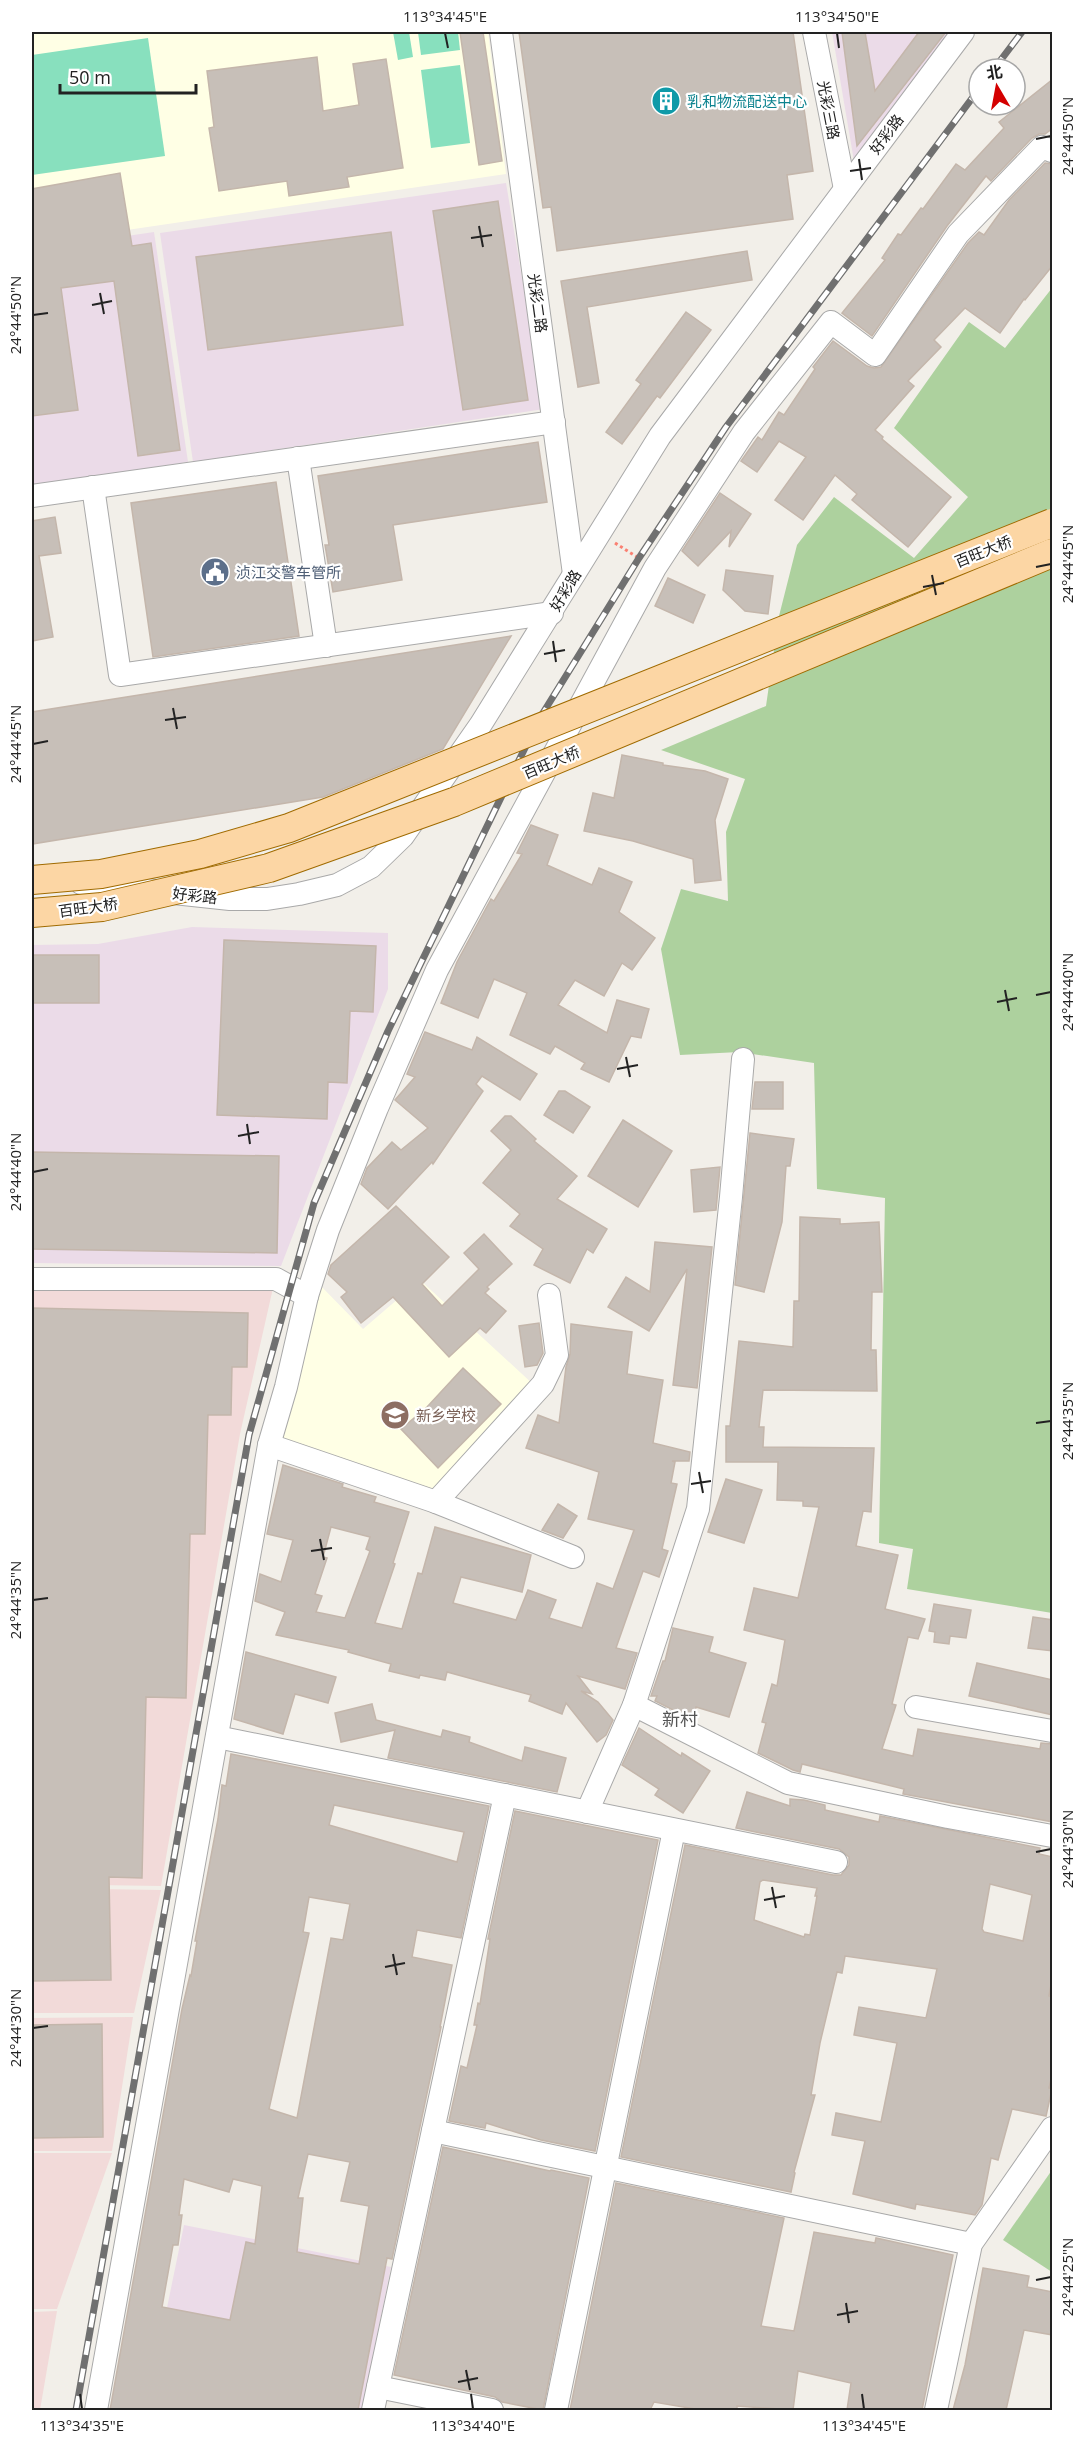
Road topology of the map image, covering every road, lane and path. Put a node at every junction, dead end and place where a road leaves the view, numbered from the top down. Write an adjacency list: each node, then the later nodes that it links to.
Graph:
1 (501, 32): 6 (street, 光彩二路)
2 (814, 32): 5 (street, 光彩三路)
3 (963, 32): 5 (street, 好彩路)
4 (1053, 151): 13 (street)
5 (845, 189): 11 (street, 好彩路)
6 (554, 422): 7 (street); 14 (street, 光彩二路)
7 (298, 458): 8 (street); 16 (street)
8 (93, 488): 9 (street); 16 (street)
9 (32, 496)
10 (1053, 523): 17 (main road, 百旺大桥, bridge)
11 (600, 535): 13 (path); 14 (street, 好彩路)
12 (1053, 553): 18 (main road, 百旺大桥, bridge)
13 (655, 568): 22 (street)
14 (574, 574): 15 (street, 好彩路)
15 (552, 613): 16 (street); 17 (street, 好彩路)
16 (326, 646)
17 (32, 879)
18 (32, 913)
19 (743, 1059): 26 (street)
20 (32, 1279): 22 (street)
21 (549, 1295): 24 (street)
22 (307, 1296): 23 (street)
23 (269, 1445): 24 (street); 29 (street)
24 (436, 1502): 25 (street)
25 (573, 1557)
26 (634, 1705): 31 (street); 33 (street)
27 (916, 1707): 28 (street)
28 (1053, 1731)
29 (217, 1737): 30 (street); 40 (street)
30 (505, 1795): 31 (street); 36 (street)
31 (586, 1812): 32 (street)
32 (674, 1830): 34 (street); 37 (street)
33 (1053, 1836)
34 (836, 1862)
35 (1053, 2128): 38 (street)
36 (433, 2132): 37 (street); 39 (street)
37 (605, 2167): 38 (street); 43 (street)
38 (970, 2244): 44 (street)
39 (378, 2387): 41 (street); 42 (street)
40 (96, 2410)
41 (373, 2410)
42 (492, 2410)
43 (556, 2410)
44 (936, 2410)

